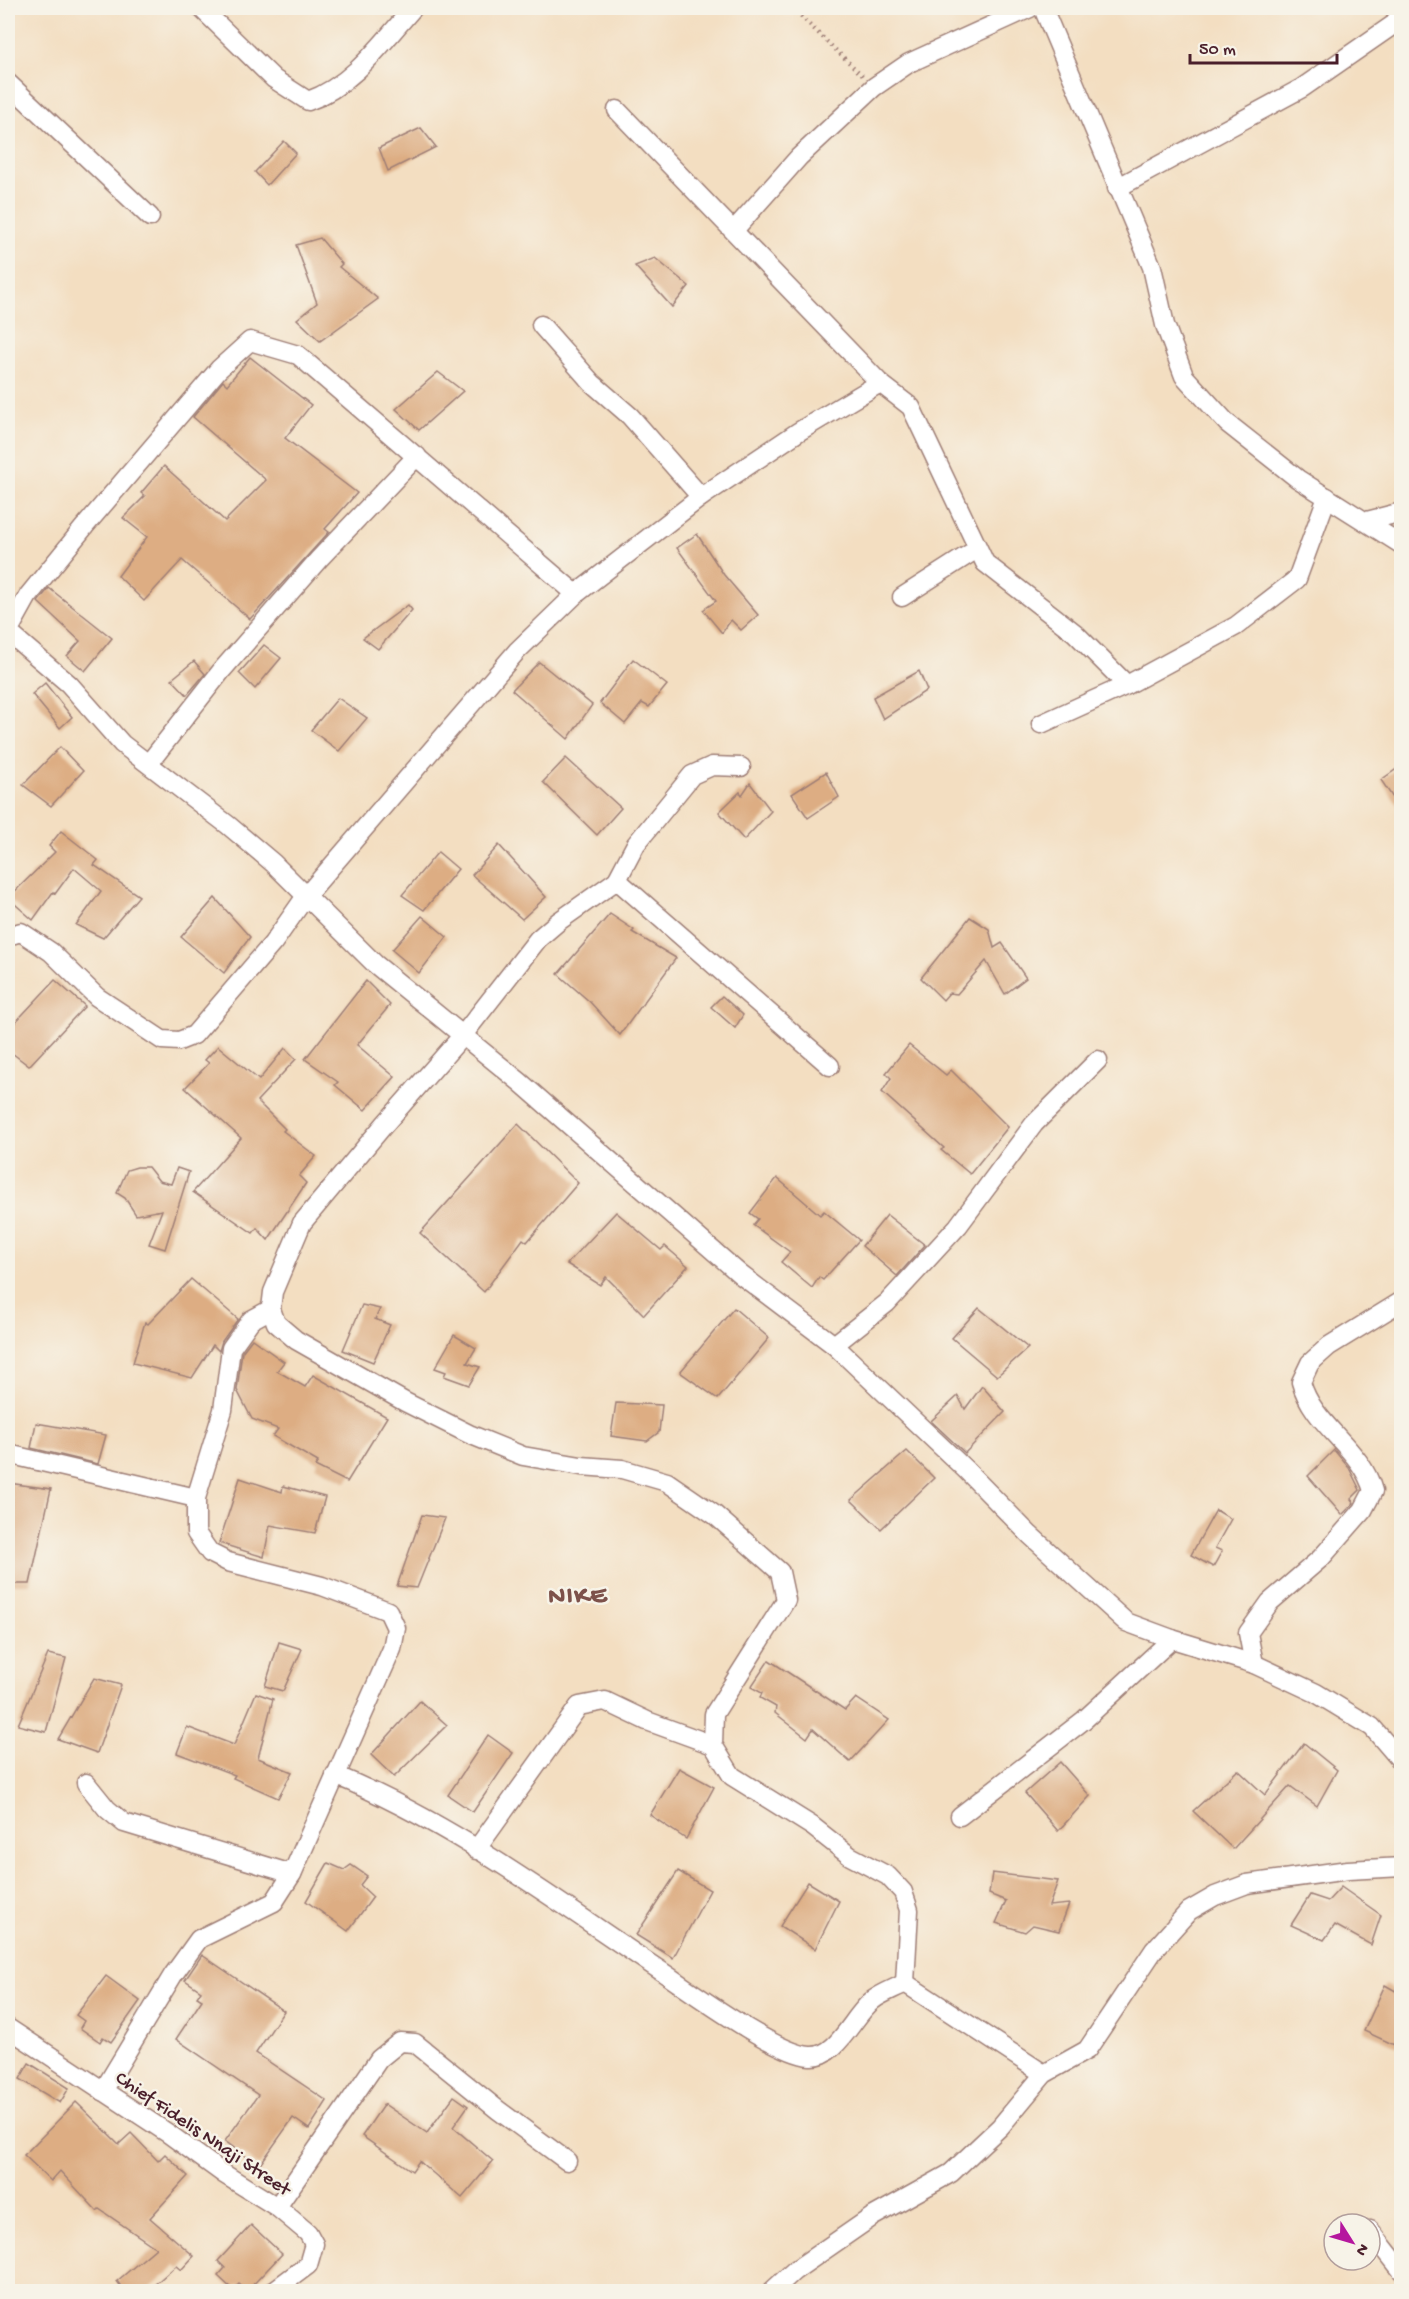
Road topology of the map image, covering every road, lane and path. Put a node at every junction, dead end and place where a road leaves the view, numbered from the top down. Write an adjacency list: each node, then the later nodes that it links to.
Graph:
1 (201, 8): 2 (street)
2 (413, 8)
3 (792, 8): 8 (path)
4 (1030, 8): 8 (street)
5 (1043, 8): 10 (street)
6 (1401, 11): 10 (street)
7 (8, 83): 11 (street)
8 (874, 87): 12 (street)
9 (617, 110): 12 (street)
10 (1117, 188): 16 (street)
11 (150, 217)
12 (735, 229): 14 (street)
13 (541, 325): 17 (street)
14 (880, 383): 17 (street); 21 (street)
15 (417, 456): 22 (street); 24 (street); 27 (street)
16 (1327, 496): 19 (street); 25 (street)
17 (701, 497): 22 (street)
18 (1401, 512): 19 (street)
19 (1367, 521): 20 (street)
20 (1401, 545)
21 (977, 549): 23 (street); 25 (street)
22 (576, 594): 30 (street)
23 (902, 597)
24 (8, 632): 27 (street)
25 (1127, 685): 26 (street)
26 (1041, 724)
27 (149, 763): 30 (street)
28 (741, 767): 29 (street)
29 (617, 880): 32 (street); 34 (street)
30 (306, 896): 31 (street); 32 (street)
31 (8, 936)
32 (463, 1035): 36 (street); 37 (street)
33 (1098, 1060): 37 (street)
34 (830, 1066)
35 (1401, 1301): 41 (street)
36 (271, 1309): 39 (street); 42 (street)
37 (834, 1345): 40 (street)
38 (8, 1454): 39 (street)
39 (196, 1498): 44 (street)
40 (1172, 1640): 41 (street); 46 (street)
41 (1254, 1664): 43 (street)
42 (713, 1745): 47 (street); 50 (street)
43 (1401, 1762)
44 (335, 1775): 47 (street); 49 (street)
45 (86, 1783): 49 (street)
46 (960, 1816)
47 (476, 1850): 50 (street)
48 (1401, 1867): 52 (street)
49 (292, 1874): 53 (street)
50 (904, 1983): 52 (street)
51 (8, 2028): 53 (street, Chief Fidelis Nnaji Street)
52 (1044, 2074): 59 (street)
53 (103, 2091): 55 (street, Chief Fidelis Nnaji Street)
54 (567, 2161): 55 (street)
55 (277, 2207): 58 (street, Chief Fidelis Nnaji Street)
56 (1382, 2246): 57 (street)
57 (1401, 2271)
58 (272, 2292)
59 (771, 2292)

